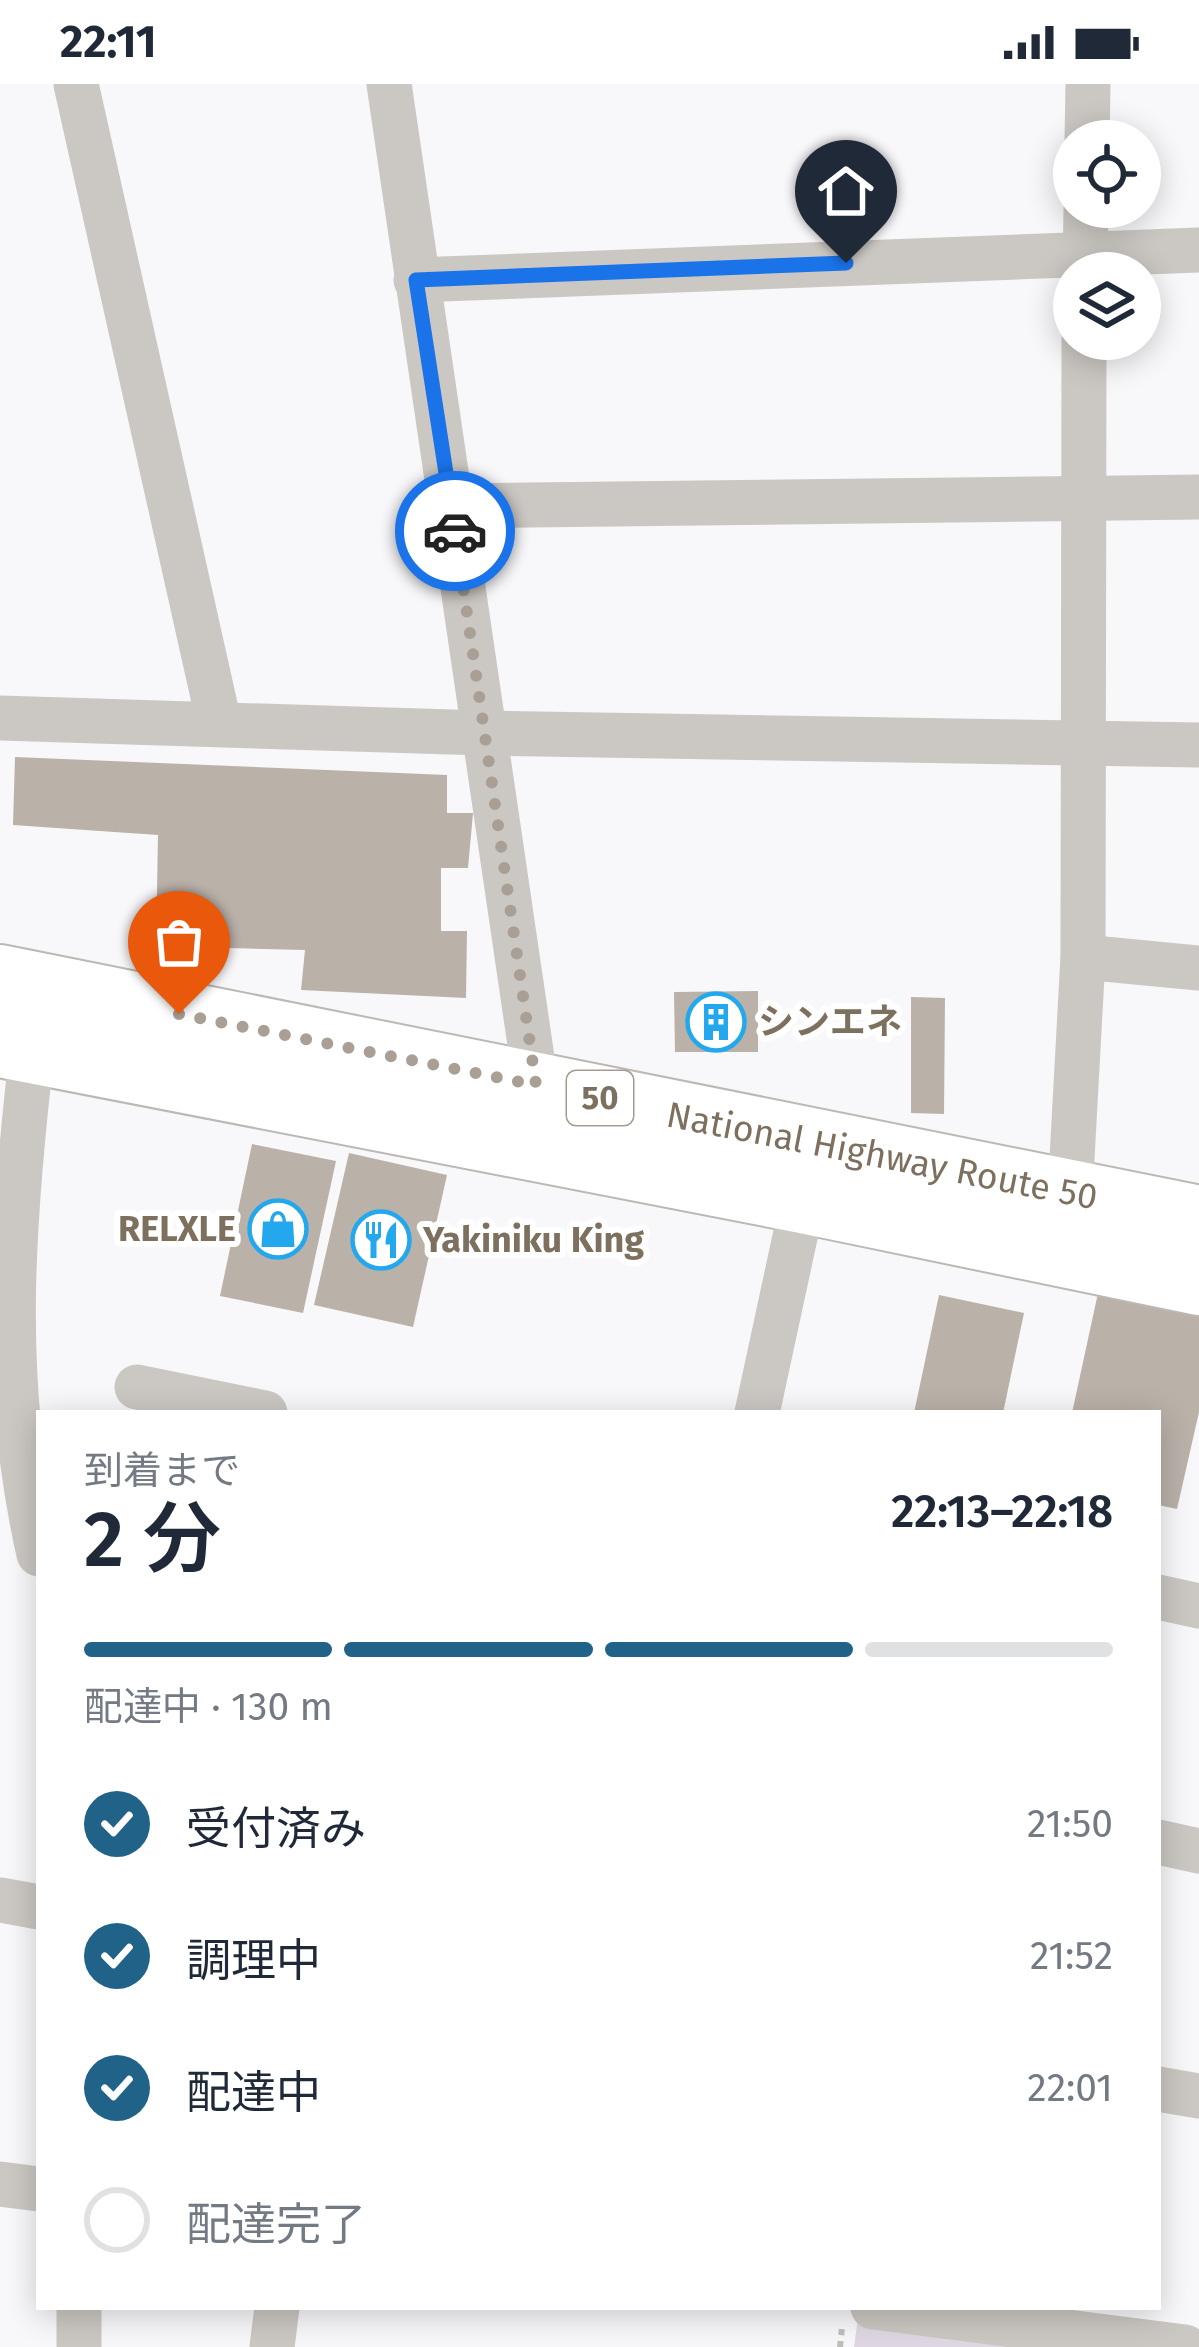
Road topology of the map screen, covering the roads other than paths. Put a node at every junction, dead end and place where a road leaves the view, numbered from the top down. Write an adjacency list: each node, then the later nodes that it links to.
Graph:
1 (76, 84): 14 (street)
2 (389, 84): 8 (street)
3 (1088, 84): 4 (street)
4 (1087, 120)
5 (1199, 250): 6 (street)
6 (1161, 255)
7 (1053, 265): 8 (street)
8 (416, 280): 12 (street)
9 (1084, 360): 10 (street)
10 (1082, 496): 11 (street); 12 (street); 16 (street)
11 (1199, 497)
12 (451, 506): 15 (street)
13 (0, 718): 14 (street)
14 (219, 723): 15 (street)
15 (484, 734): 16 (street); 22 (street)
16 (1083, 742): 17 (street); 18 (street)
17 (1199, 745)
18 (1083, 957): 19 (street); 23 (street)
19 (1199, 968)
20 (0, 978): 22 (highway, National Highway Route 50 / 50)
21 (16, 1047): 24 (highway, National Highway Route 50 / 50); 30 (street)
22 (536, 1085): 23 (highway, National Highway Route 50 / 50)
23 (1070, 1195): 25 (highway, National Highway Route 50 / 50)
24 (803, 1200): 26 (highway, National Highway Route 50 / 50); 29 (street)
25 (1199, 1219)
26 (1199, 1282)
27 (137, 1387): 28 (street)
28 (250, 1410)
29 (759, 1410)
30 (36, 1542)
31 (1161, 1598): 32 (street)
32 (1199, 1606)
33 (1161, 1843): 34 (street)
34 (1199, 1851)
35 (0, 1900): 36 (street)
36 (36, 1906)
37 (1161, 2090): 38 (street)
38 (1199, 2096)
39 (0, 2184): 40 (street)
40 (36, 2189)
41 (79, 2310): 44 (street)
42 (277, 2310): 45 (street)
43 (896, 2310): 46 (street)
44 (79, 2347)
45 (272, 2347)
46 (1184, 2347)

